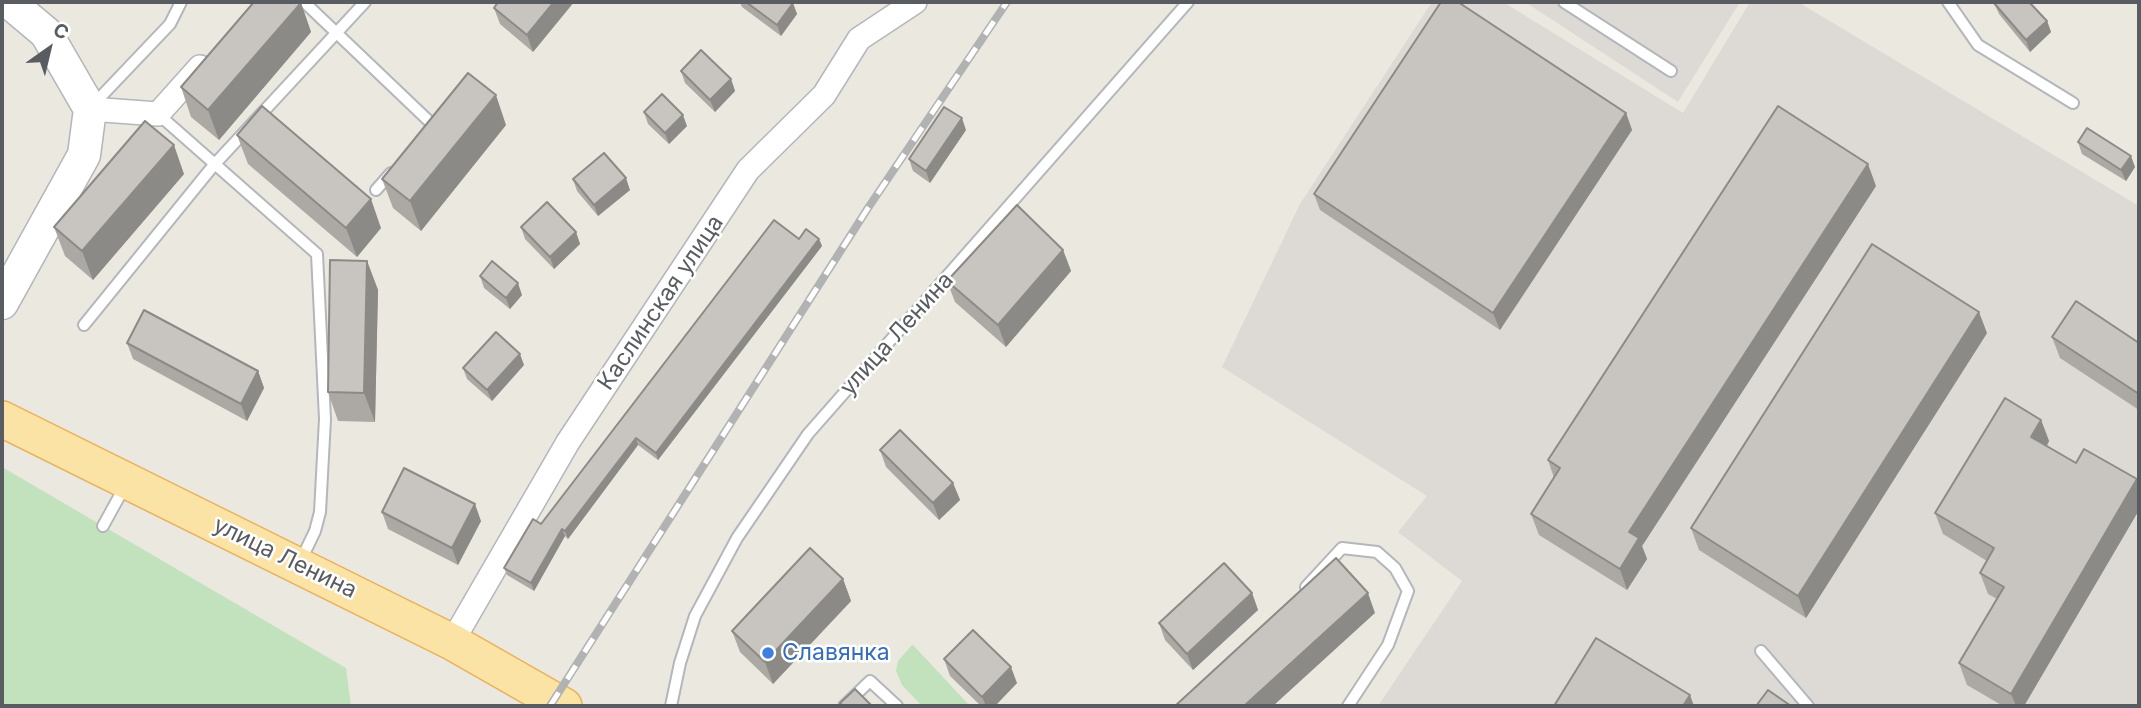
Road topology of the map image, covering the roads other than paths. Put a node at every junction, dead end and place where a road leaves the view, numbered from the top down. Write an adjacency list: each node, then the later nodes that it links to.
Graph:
1 (9, 2): 13 (main road)
2 (181, 2): 13 (lane)
3 (304, 2): 9 (lane)
4 (365, 2): 9 (lane)
5 (915, 2): 26 (street, Каслинская улица)
6 (1188, 2): 29 (lane, улица Ленина)
7 (1564, 2): 11 (lane)
8 (1948, 2): 12 (lane)
9 (335, 34): 15 (lane); 17 (lane)
10 (213, 53): 14 (street)
11 (1671, 71)
12 (2073, 103)
13 (90, 109): 14 (street); 19 (main road)
14 (158, 114): 17 (lane)
15 (425, 134)
16 (401, 162): 18 (lane)
17 (213, 166): 20 (lane); 24 (lane)
18 (376, 190)
19 (2, 303)
20 (84, 326)
21 (2, 419): 22 (main road, улица Ленина)
22 (128, 480): 23 (lane); 24 (main road, улица Ленина)
23 (103, 526)
24 (298, 565): 26 (main road, улица Ленина)
25 (1299, 594): 32 (lane)
26 (452, 642): 28 (main road, улица Ленина)
27 (1761, 651): 33 (lane)
28 (564, 706)
29 (671, 706)
30 (844, 706): 31 (lane)
31 (897, 706)
32 (1348, 706)
33 (1808, 706)

